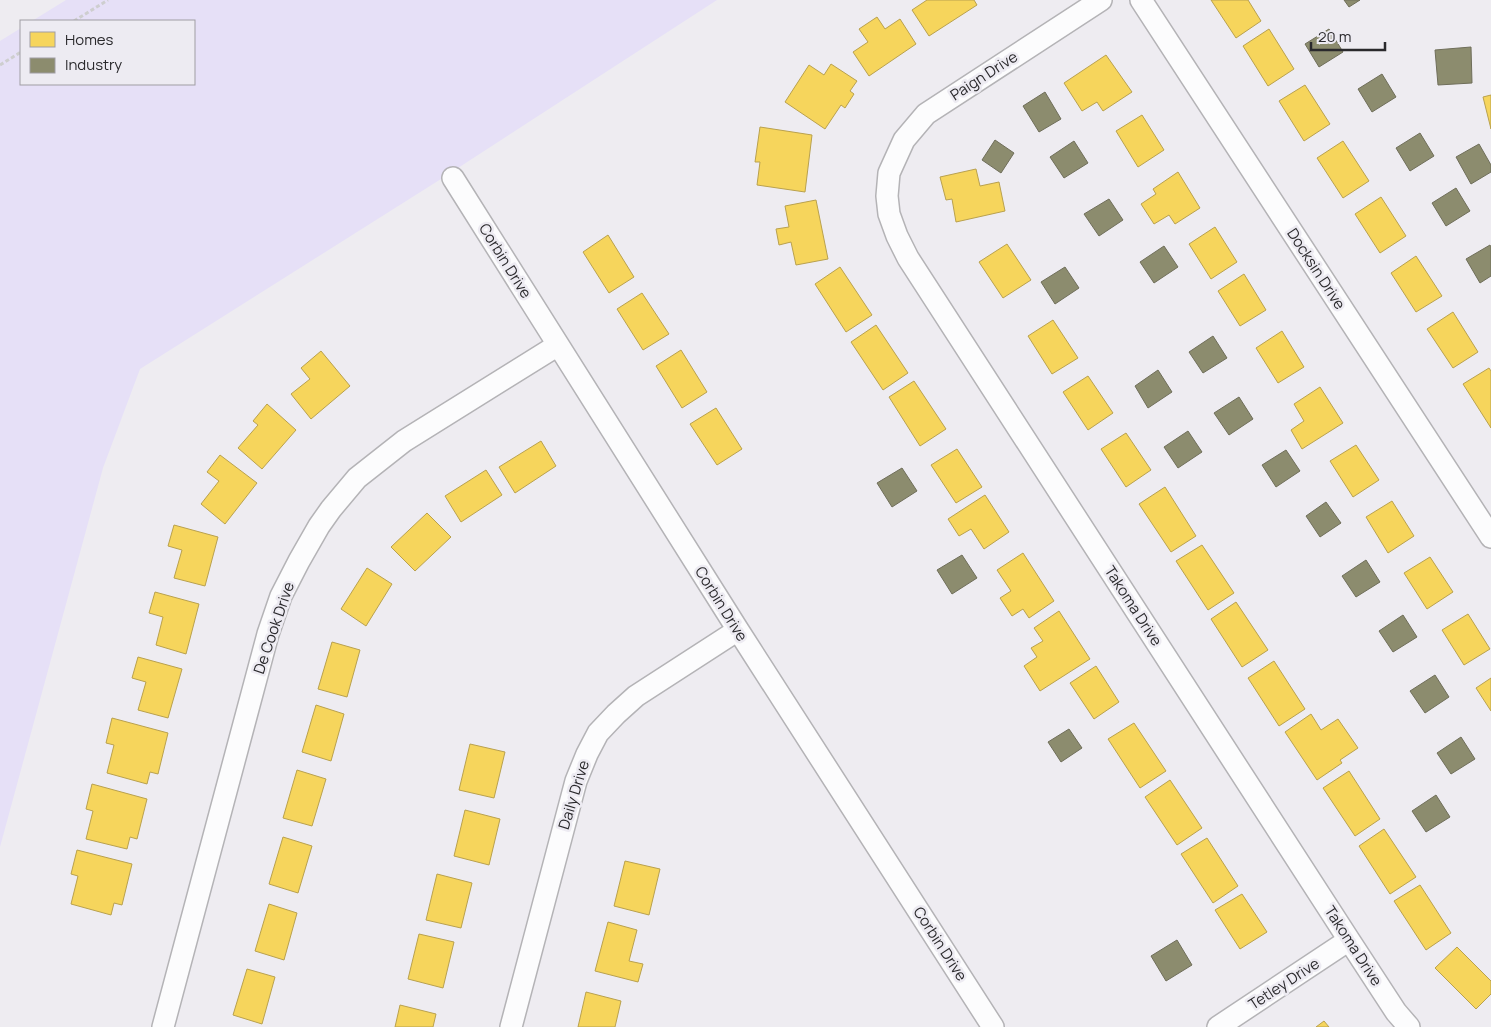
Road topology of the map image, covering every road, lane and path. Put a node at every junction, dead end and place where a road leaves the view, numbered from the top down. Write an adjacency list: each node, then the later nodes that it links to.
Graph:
1 (108, 0): 4 (path)
2 (1101, 0): 7 (street, Paign Drive)
3 (1141, 0): 10 (street, Docksin Drive)
4 (76, 20)
5 (20, 53): 6 (path)
6 (0, 65)
7 (889, 173): 12 (street, Takoma Drive)
8 (452, 178): 9 (street, Corbin Drive)
9 (558, 345): 11 (street, Corbin Drive); 13 (street, De Cook Drive)
10 (1491, 537)
11 (738, 630): 14 (street, Daily Drive); 15 (street, Corbin Drive)
12 (1349, 940): 16 (street, Tetley Drive); 17 (street, Takoma Drive)
13 (163, 1027)
14 (511, 1027)
15 (993, 1027)
16 (1218, 1027)
17 (1409, 1027)

